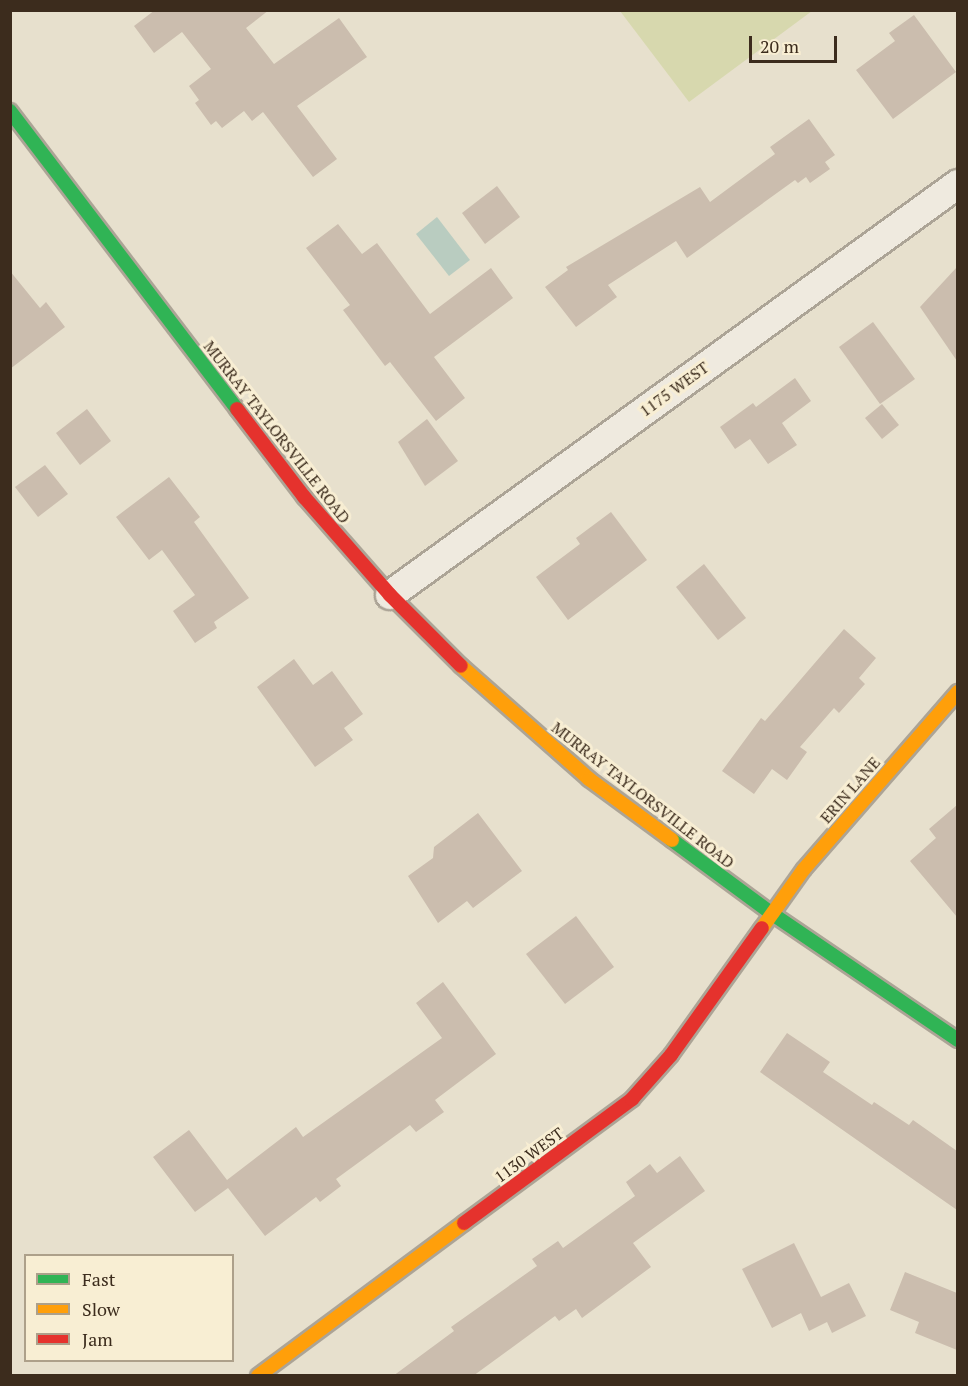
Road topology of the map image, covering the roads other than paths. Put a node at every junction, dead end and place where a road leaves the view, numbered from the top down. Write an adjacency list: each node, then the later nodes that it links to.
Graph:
1 (10, 111): 3 (street, MURRAY TAYLORSVILLE ROAD)
2 (957, 184): 3 (street, 1175 WEST)
3 (390, 595): 5 (street, MURRAY TAYLORSVILLE ROAD)
4 (957, 692): 5 (street, ERIN LANE)
5 (771, 913): 6 (street, MURRAY TAYLORSVILLE ROAD); 7 (street, 1130 WEST)
6 (957, 1040)
7 (258, 1376)

